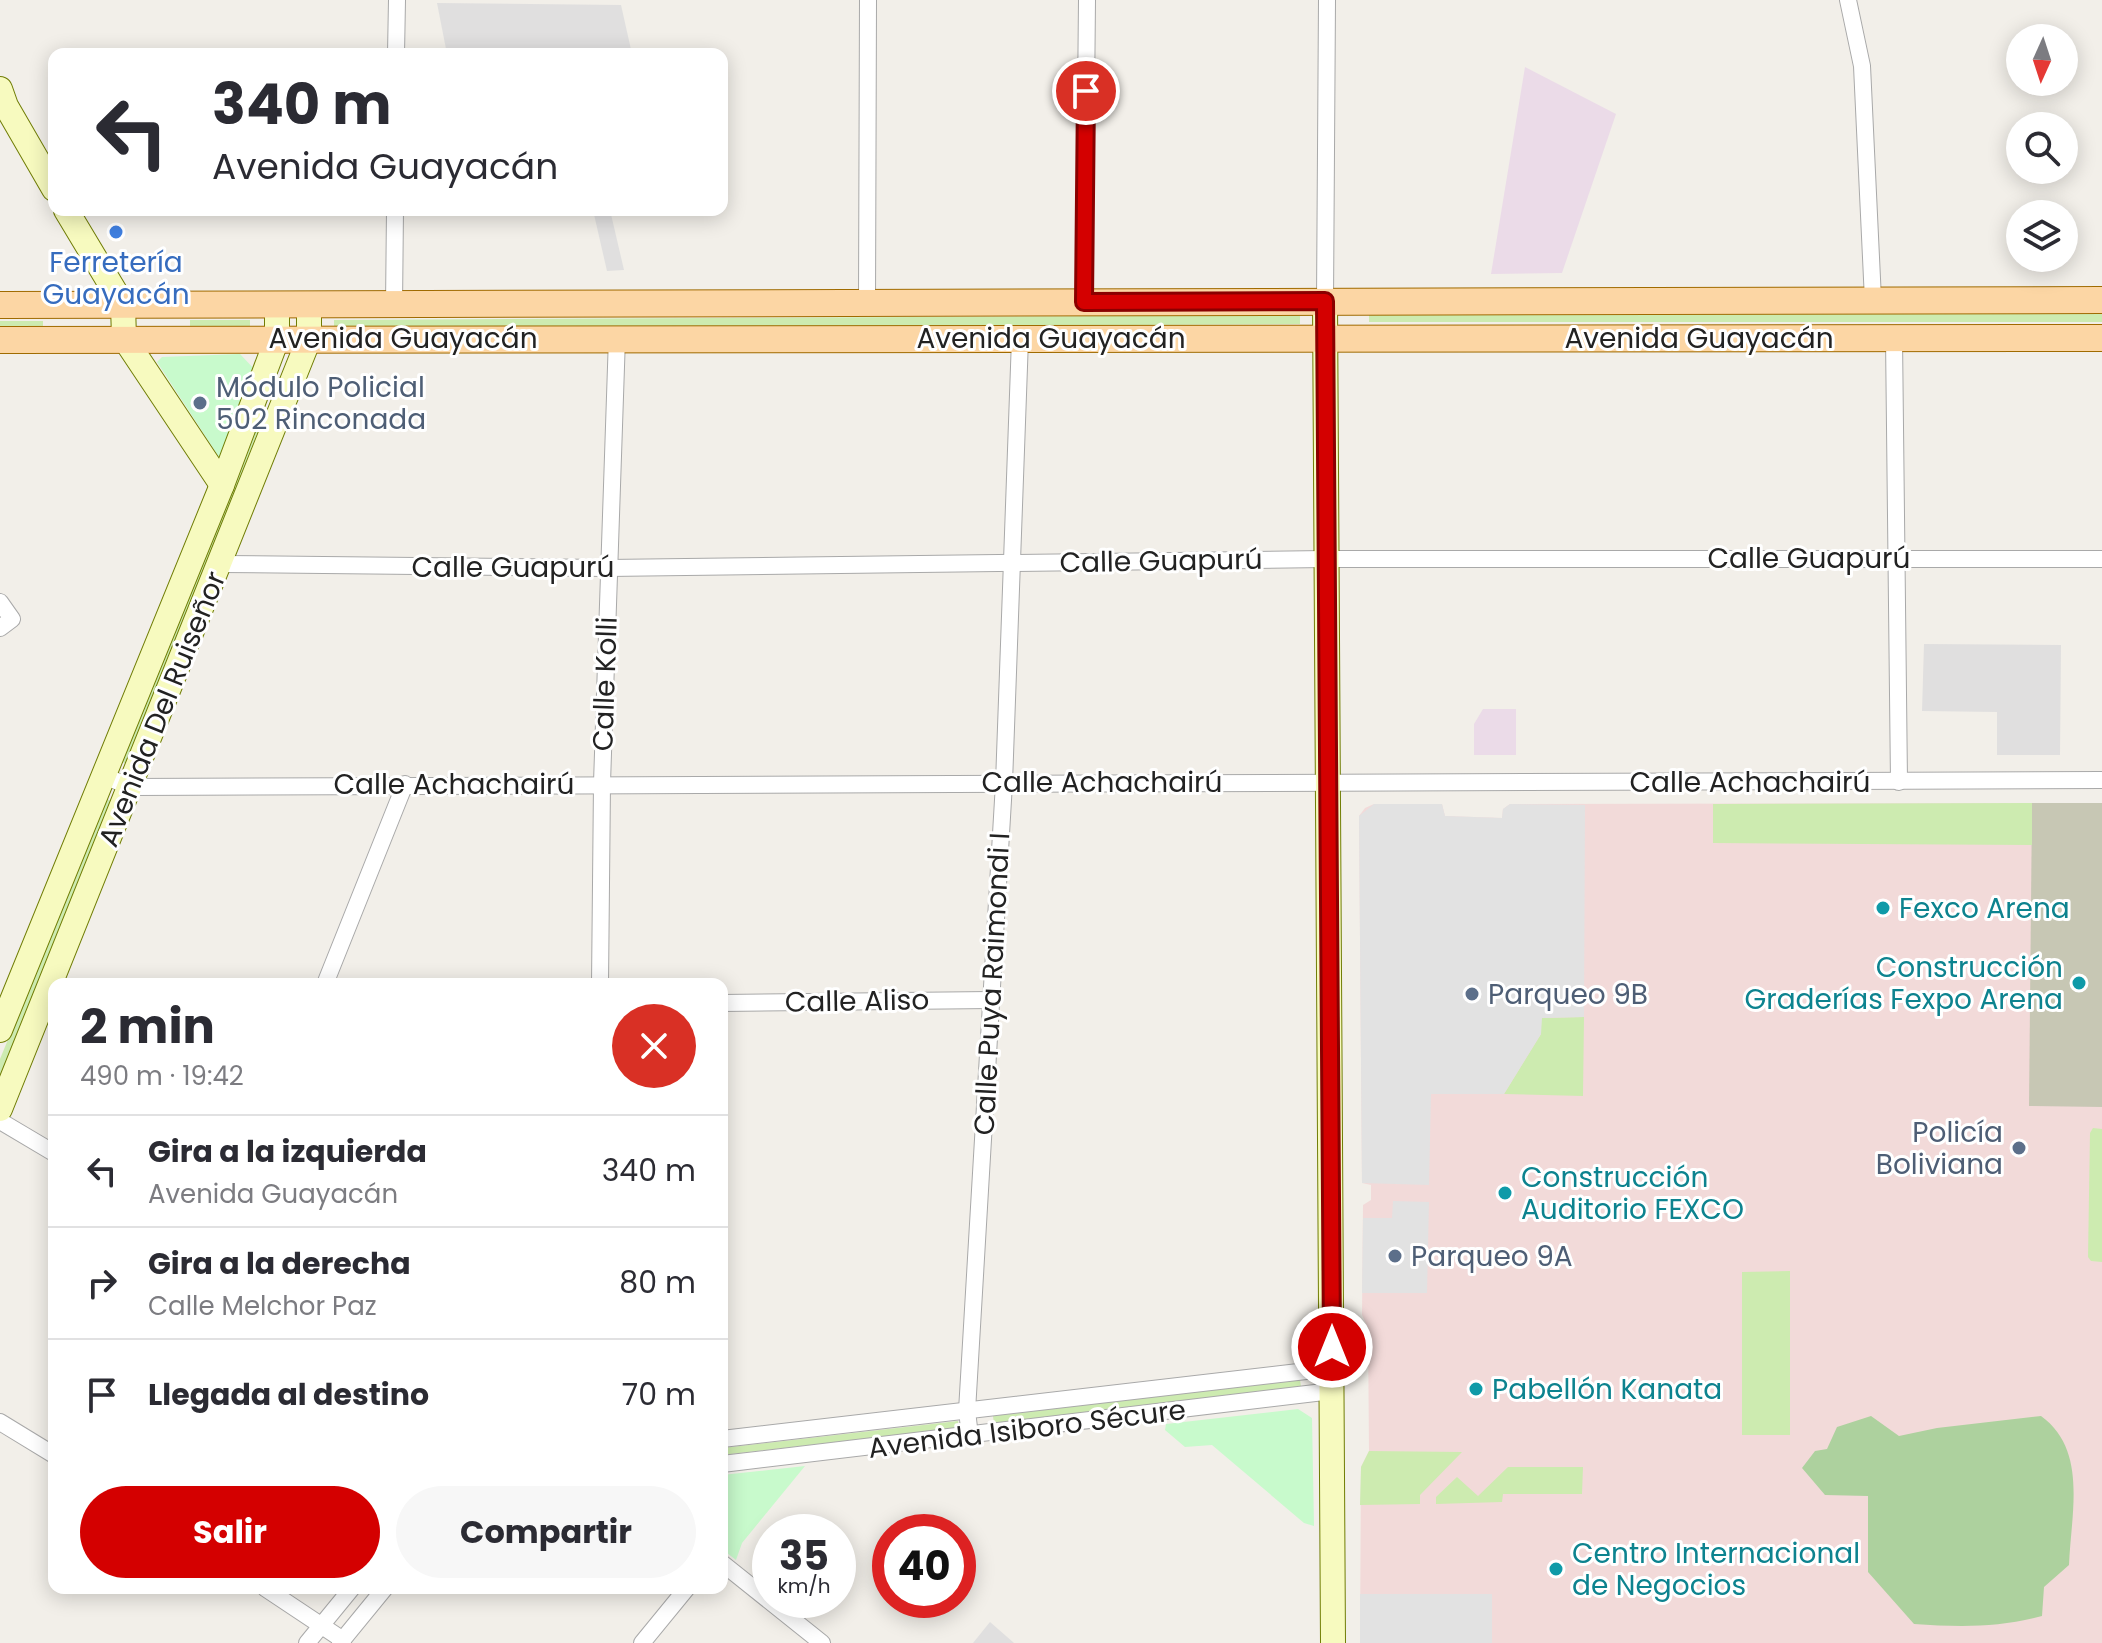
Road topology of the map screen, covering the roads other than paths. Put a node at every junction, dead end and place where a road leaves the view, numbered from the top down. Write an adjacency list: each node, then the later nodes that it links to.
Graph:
1 (397, 0): 6 (street)
2 (868, 0): 15 (street)
3 (1087, 0): 14 (street)
4 (1327, 0): 13 (street)
5 (1848, 0): 11 (street)
6 (396, 48)
7 (0, 89): 8 (main road)
8 (48, 179)
9 (70, 216): 17 (main road)
10 (395, 216): 20 (street)
11 (1873, 300): 12 (main road, Avenida Guayacán); 13 (main road, Avenida Guayacán)
12 (2102, 300)
13 (1325, 301): 14 (main road, Avenida Guayacán); 22 (main road)
14 (1084, 302): 15 (main road, Avenida Guayacán)
15 (867, 303): 20 (main road, Avenida Guayacán)
16 (0, 305): 17 (main road, Avenida Guayacán)
17 (123, 305): 18 (main road, Avenida Guayacán); 23 (main road)
18 (277, 306): 19 (main road, Avenida Guayacán); 26 (main road, Avenida Del Ruiseñor)
19 (309, 306): 20 (main road, Avenida Guayacán); 27 (main road, Avenida Del Ruiseñor)
20 (394, 306)
21 (617, 337): 27 (main road, Avenida Guayacán); 28 (main road, Avenida Guayacán); 36 (street, Calle Kolli)
22 (1324, 337): 24 (main road, Avenida Guayacán); 28 (main road, Avenida Guayacán); 32 (main road)
23 (124, 338): 26 (main road, Avenida Guayacán); 29 (main road, Avenida Guayacán); 30 (main road)
24 (1894, 338): 25 (main road, Avenida Guayacán); 31 (street)
25 (2102, 338)
26 (277, 339): 27 (main road, Avenida Guayacán); 30 (main road, Avenida Del Ruiseñor)
27 (309, 339): 35 (main road, Avenida Del Ruiseñor)
28 (1020, 339): 34 (street, Calle Puya Raimondi I)
29 (0, 340)
30 (222, 485): 39 (main road, Avenida Del Ruiseñor)
31 (1896, 558): 32 (street, Calle Guapurú); 33 (street, Calle Guapurú); 42 (street)
32 (1325, 559): 34 (street, Calle Guapurú); 41 (main road)
33 (2102, 559)
34 (1012, 563): 36 (street, Calle Guapurú); 44 (street, Calle Puya Raimondi I)
35 (221, 564): 36 (street, Calle Guapurú); 46 (main road, Avenida Del Ruiseñor)
36 (608, 568): 43 (street, Calle Kolli)
37 (0, 602): 38 (street)
38 (6, 623)
39 (104, 776): 46 (street, Calle Achachairú); 53 (main road, Avenida Del Ruiseñor)
40 (2102, 780): 42 (street, Calle Achachairú)
41 (1329, 782): 42 (street, Calle Achachairú); 44 (street, Calle Achachairú); 57 (main road)
42 (1899, 782)
43 (602, 783): 44 (street, Calle Achachairú); 45 (street, Calle Achachairú); 49 (street, Calle Kolli)
44 (1004, 783): 51 (street, Calle Puya Raimondi I)
45 (405, 784): 46 (street, Calle Achachairú); 48 (street)
46 (131, 787): 47 (main road, Avenida Del Ruiseñor)
47 (53, 978)
48 (327, 978)
49 (600, 978)
50 (48, 991): 54 (main road, Avenida Del Ruiseñor)
51 (991, 1000): 52 (street, Calle Aliso); 58 (street, Calle Puya Raimondi I)
52 (728, 1003)
53 (0, 1030)
54 (0, 1109)
55 (0, 1121): 56 (street)
56 (48, 1149)
57 (1332, 1380): 58 (street, Avenida Isiboro Sécure); 60 (street, Avenida Isiboro Sécure); 74 (main road)
58 (967, 1411): 60 (street, Calle Puya Raimondi I); 61 (street, Avenida Isiboro Sécure)
59 (0, 1422): 62 (street)
60 (970, 1436): 63 (street, Avenida Isiboro Sécure)
61 (728, 1438)
62 (48, 1451)
63 (728, 1463)
64 (728, 1568): 73 (street)
65 (274, 1594): 69 (street)
66 (347, 1594): 69 (street)
67 (380, 1594): 70 (street)
68 (682, 1594): 72 (street)
69 (321, 1625): 70 (street); 71 (street)
70 (342, 1642)
71 (307, 1643)
72 (642, 1643)
73 (822, 1643)
74 (1333, 1643)

